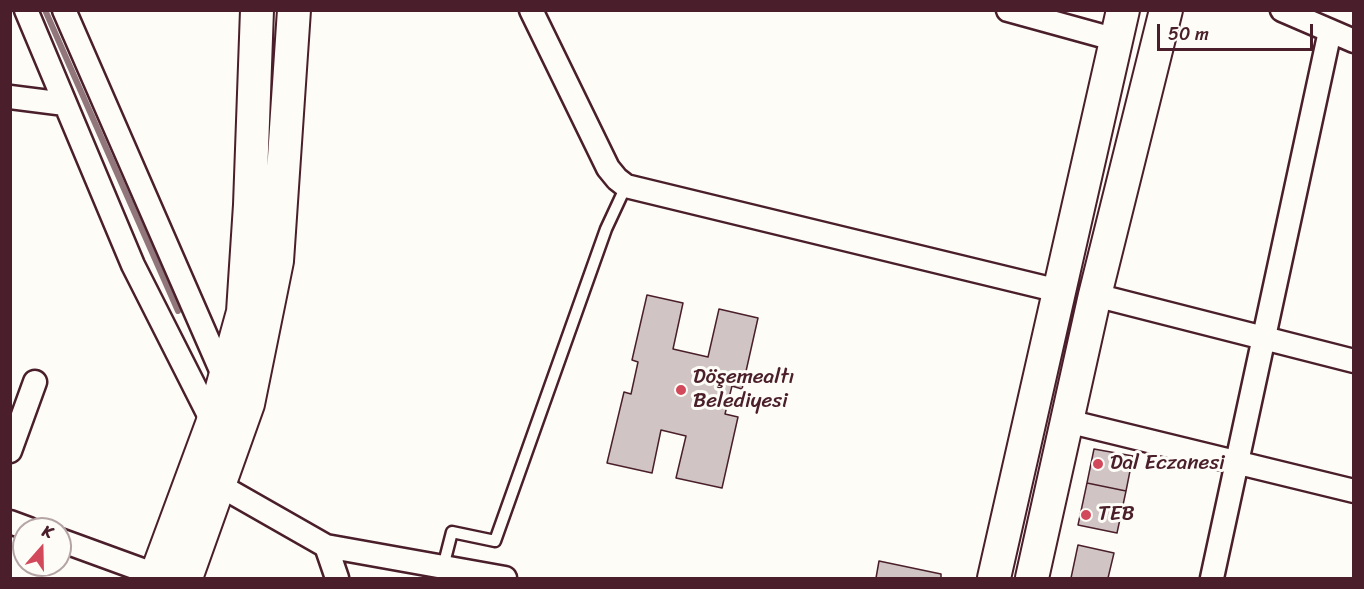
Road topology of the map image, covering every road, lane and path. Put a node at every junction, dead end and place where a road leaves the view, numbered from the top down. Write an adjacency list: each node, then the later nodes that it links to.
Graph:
1 (26, 10): 13 (street)
2 (64, 10): 19 (street)
3 (257, 10): 19 (main road)
4 (294, 10): 21 (main road)
5 (531, 10): 14 (street)
6 (1008, 10): 9 (street)
7 (1166, 10): 16 (main road)
8 (1282, 10): 10 (street)
9 (1120, 25): 15 (main road)
10 (1330, 31): 11 (street); 17 (street)
11 (1353, 41)
12 (10, 97): 13 (street)
13 (65, 104): 23 (street)
14 (626, 186): 15 (street); 31 (lane)
15 (1059, 291): 35 (main road)
16 (1095, 295): 17 (street); 22 (main road)
17 (1264, 340): 18 (street); 26 (street)
18 (1353, 362)
19 (224, 377): 21 (street); 23 (main road)
20 (35, 382): 25 (street)
21 (248, 404): 24 (main road)
22 (1067, 421): 26 (street); 36 (main road)
23 (212, 424): 24 (street); 27 (main road)
24 (232, 449): 27 (main road)
25 (10, 451)
26 (1238, 463): 28 (street); 37 (street)
27 (206, 480): 30 (street); 32 (main road)
28 (1353, 491)
29 (72, 544): 32 (street)
30 (326, 546): 31 (street); 33 (street)
31 (443, 567): 34 (street)
32 (166, 578)
33 (337, 579)
34 (505, 579)
35 (994, 579)
36 (1032, 579)
37 (1212, 579)

